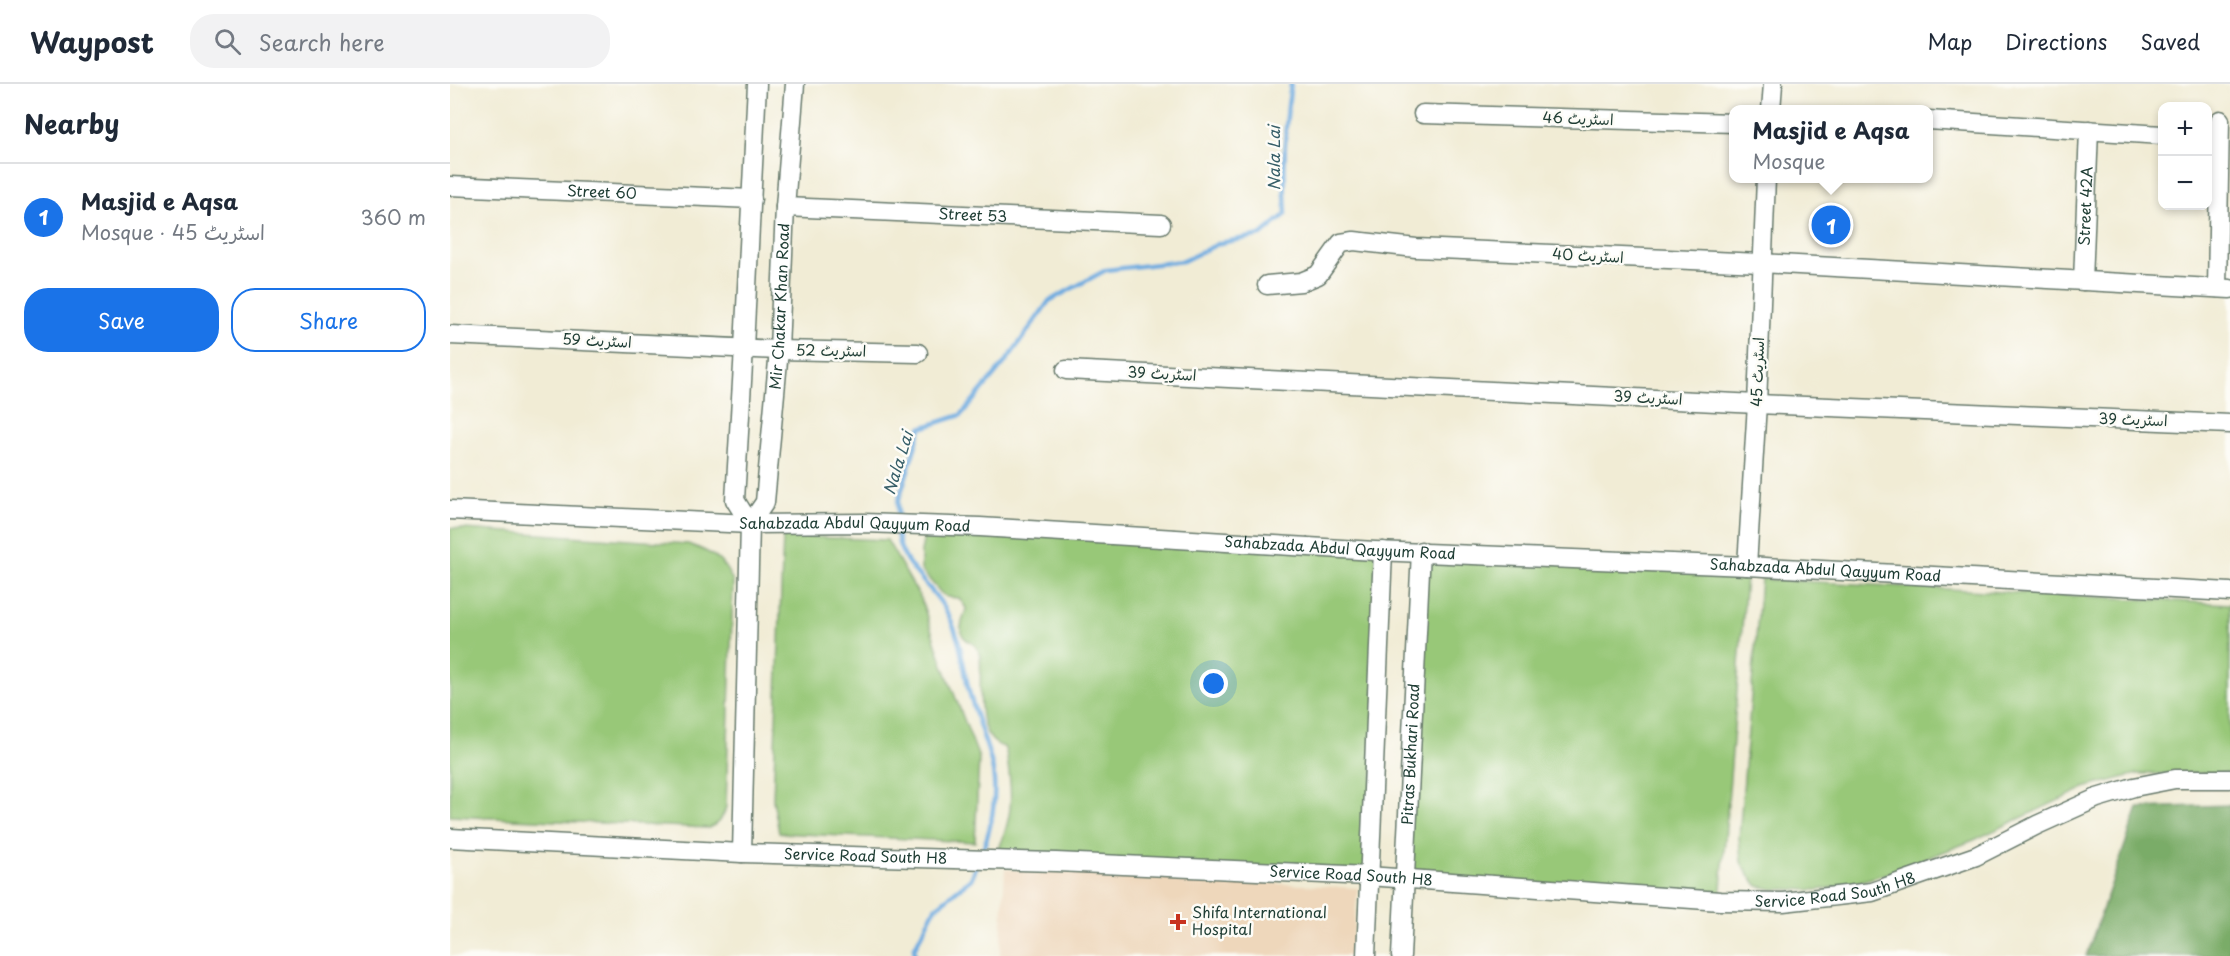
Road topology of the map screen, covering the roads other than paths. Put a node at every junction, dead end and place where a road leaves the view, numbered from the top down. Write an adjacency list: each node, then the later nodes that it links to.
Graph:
1 (757, 84): 14 (street)
2 (795, 84): 15 (street, Mir Chakar Khan Road)
3 (1773, 84): 4 (street)
4 (1771, 105)
5 (1423, 114): 8 (street, اسٹریٹ 46)
6 (1933, 120): 9 (street)
7 (2220, 120): 11 (street)
8 (1729, 123)
9 (2090, 130): 10 (street); 18 (street, Street 42A)
10 (2158, 135)
11 (2219, 139): 20 (street)
12 (1766, 183): 17 (street, اسٹریٹ 45)
13 (450, 186): 14 (street, Street 60)
14 (752, 199): 22 (street)
15 (785, 207): 16 (street, Street 53); 23 (street, Mir Chakar Khan Road)
16 (1161, 224)
17 (1761, 263): 18 (street, اسٹریٹ 40); 19 (street, اسٹریٹ 40); 26 (street, اسٹریٹ 45)
18 (2083, 281): 20 (street, اسٹریٹ 40)
19 (1267, 285)
20 (2224, 288)
21 (450, 335): 22 (street, اسٹریٹ 59)
22 (744, 348): 23 (street, اسٹریٹ 52); 29 (street)
23 (779, 350): 24 (street, اسٹریٹ 52); 29 (street, Mir Chakar Khan Road)
24 (918, 352)
25 (1066, 370): 26 (street, اسٹریٹ 39)
26 (1757, 404): 27 (street, اسٹریٹ 39); 32 (street, اسٹریٹ 45)
27 (2230, 424)
28 (450, 510): 29 (street, Sahabzada Abdul Qayyum Road)
29 (750, 524): 30 (street, Sahabzada Abdul Qayyum Road); 36 (street, Mir Chakar Khan Road)
30 (1383, 551): 31 (street, Sahabzada Abdul Qayyum Road); 37 (street)
31 (1421, 551): 32 (street, Sahabzada Abdul Qayyum Road); 38 (street, Pitras Bukhari Road)
32 (1747, 566): 33 (street, Sahabzada Abdul Qayyum Road)
33 (2230, 592)
34 (2230, 779): 38 (street, Service Road South H8)
35 (450, 838): 36 (street, Service Road South H8)
36 (742, 853): 37 (street, Service Road South H8)
37 (1368, 876): 38 (street, Service Road South H8); 39 (street)
38 (1404, 879): 40 (street, Pitras Bukhari Road)
39 (1366, 956)
40 (1401, 956)

